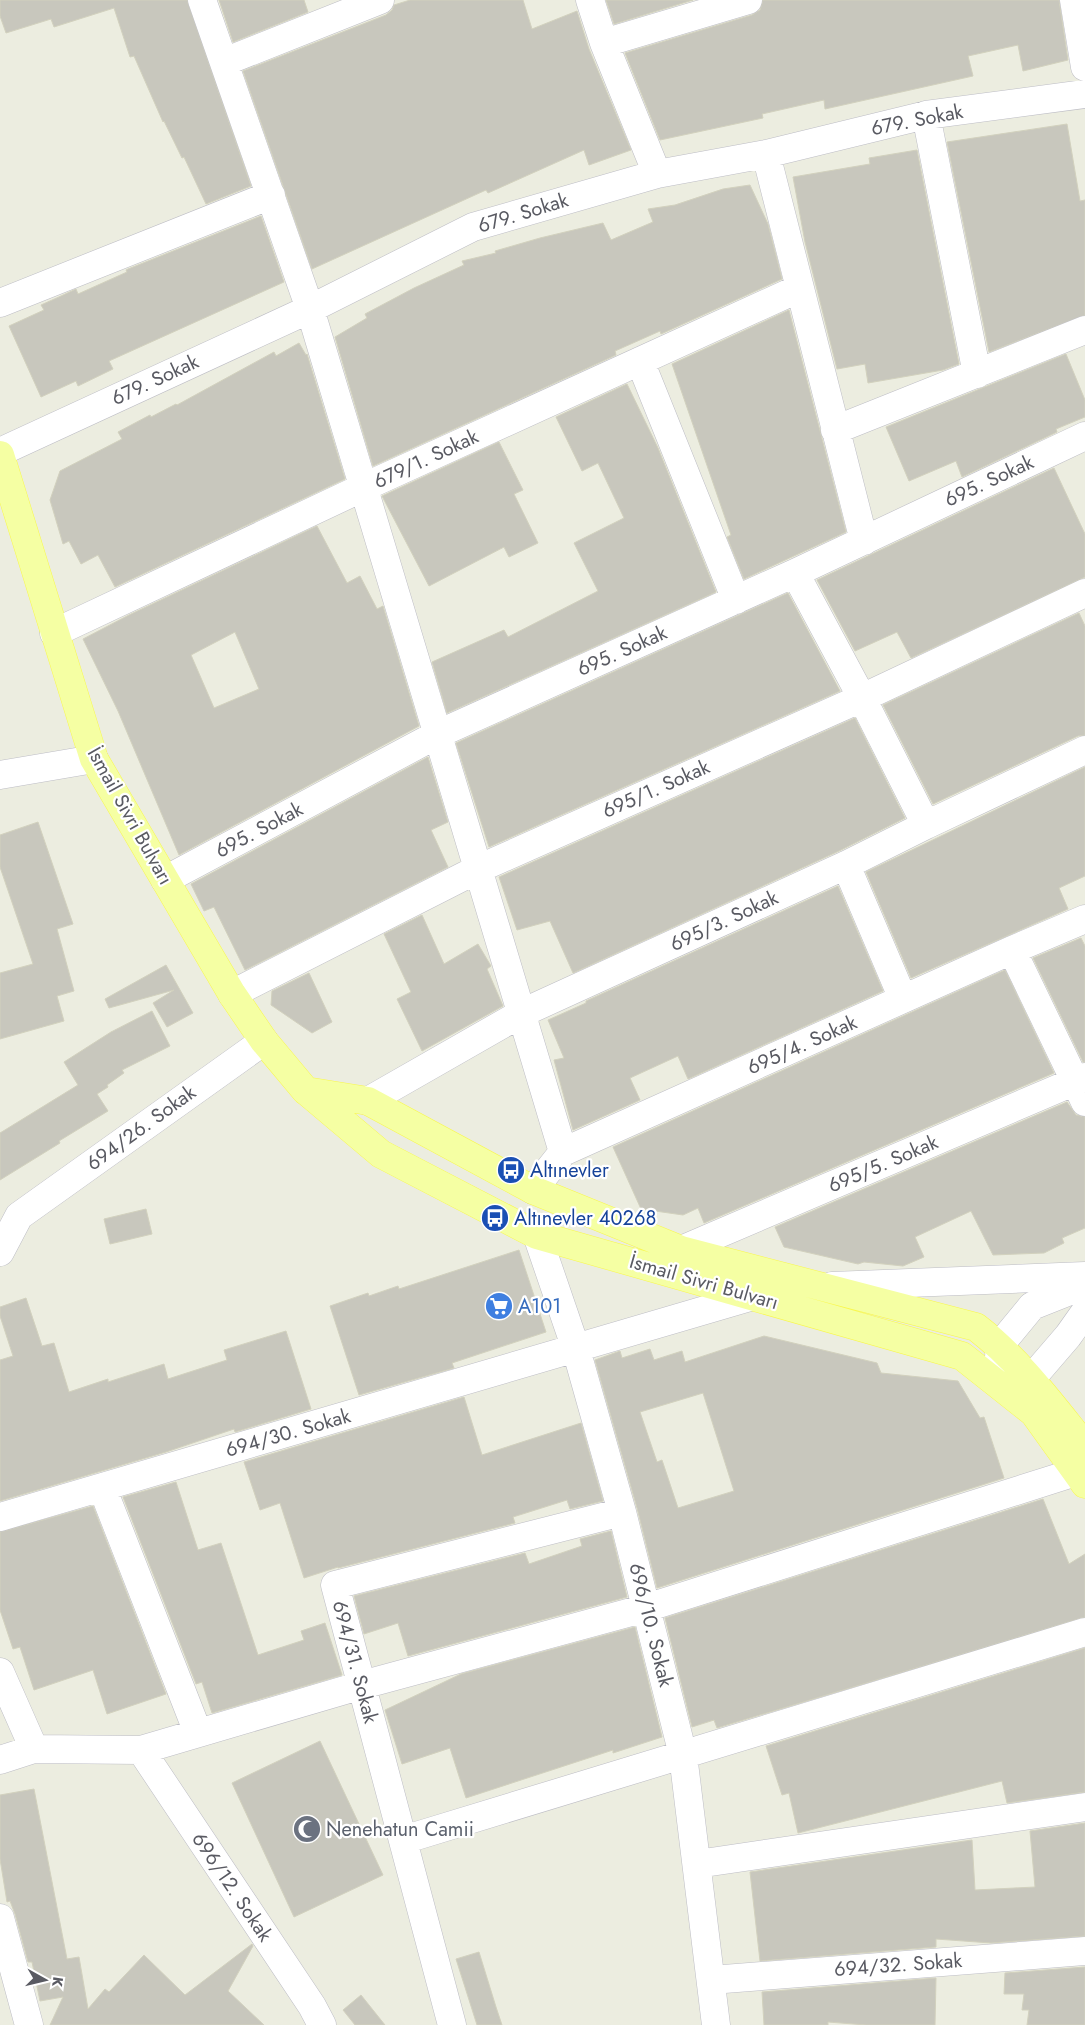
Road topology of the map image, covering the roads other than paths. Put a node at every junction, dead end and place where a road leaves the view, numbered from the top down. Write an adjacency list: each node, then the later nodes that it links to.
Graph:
1 (202, 0): 7 (street)
2 (380, 0): 7 (street)
3 (590, 0): 6 (street)
4 (748, 0): 6 (street)
5 (1074, 0): 8 (street)
6 (604, 43): 12 (street)
7 (224, 62): 13 (street)
8 (1085, 67)
9 (1085, 94): 10 (street, 679. Sokak)
10 (926, 115): 11 (street, 679. Sokak); 19 (street)
11 (766, 154): 12 (street, 679. Sokak); 14 (street)
12 (658, 174): 16 (street, 679. Sokak)
13 (271, 195): 15 (street); 16 (street)
14 (800, 288): 18 (street, 679/1. Sokak); 20 (street)
15 (0, 303)
16 (310, 309): 22 (street, 679. Sokak); 23 (street)
17 (1085, 330): 19 (street)
18 (640, 361): 23 (street, 679/1. Sokak); 27 (street)
19 (977, 374): 20 (street)
20 (835, 430): 24 (street)
21 (1085, 436): 24 (street, 695. Sokak)
22 (0, 453): 28 (main road, İsmail Sivri Bulvarı)
23 (364, 487): 28 (street, 679/1. Sokak); 30 (street)
24 (864, 541): 25 (street, 695. Sokak)
25 (794, 573): 27 (street, 695. Sokak); 29 (street)
26 (1085, 593): 29 (street, 695/1. Sokak)
27 (736, 600): 30 (street, 695. Sokak)
28 (54, 634): 32 (main road, İsmail Sivri Bulvarı)
29 (862, 698): 34 (street); 36 (street, 695/1. Sokak)
30 (438, 734): 36 (street); 37 (street, 695. Sokak)
31 (1085, 750): 34 (street, 695/3. Sokak)
32 (94, 759): 33 (street); 37 (main road, İsmail Sivri Bulvarı)
33 (0, 775)
34 (926, 825): 35 (street, 695/3. Sokak)
35 (846, 865): 41 (street); 42 (street, 695/3. Sokak)
36 (478, 868): 40 (street, 695/1. Sokak); 42 (street)
37 (166, 880): 40 (main road, İsmail Sivri Bulvarı)
38 (1085, 920): 39 (street, 695/4. Sokak)
39 (1012, 950): 41 (street, 695/4. Sokak); 44 (street)
40 (232, 994): 43 (main road, İsmail Sivri Bulvarı)
41 (904, 999): 47 (street, 695/4. Sokak)
42 (522, 1013): 46 (street, 695/3. Sokak); 47 (street)
43 (264, 1040): 45 (main road, İsmail Sivri Bulvarı); 49 (street, 694/26. Sokak)
44 (1082, 1087): 51 (street, 695/5. Sokak)
45 (305, 1090): 46 (main road, İsmail Sivri Bulvarı); 50 (main road, İsmail Sivri Bulvarı)
46 (368, 1101): 48 (main road, İsmail Sivri Bulvarı)
47 (564, 1152): 48 (street, 695/4. Sokak)
48 (533, 1190): 51 (main road, İsmail Sivri Bulvarı)
49 (9, 1217): 52 (street, 694/26. Sokak)
50 (537, 1235): 56 (main road, İsmail Sivri Bulvarı); 59 (street, 696/10. Sokak)
51 (681, 1250): 55 (main road, İsmail Sivri Bulvarı)
52 (0, 1252)
53 (1085, 1276): 55 (street)
54 (1085, 1285): 58 (street)
55 (822, 1287): 58 (main road, İsmail Sivri Bulvarı)
56 (753, 1296): 59 (street, 694/30. Sokak); 61 (main road, İsmail Sivri Bulvarı)
57 (1085, 1312): 60 (street)
58 (1000, 1345): 60 (main road, İsmail Sivri Bulvarı); 61 (street)
59 (576, 1349): 64 (street, 694/30. Sokak); 65 (street, 696/10. Sokak)
60 (1031, 1379): 61 (street); 62 (main road, İsmail Sivri Bulvarı)
61 (997, 1382): 63 (main road, İsmail Sivri Bulvarı)
62 (1085, 1446)
63 (1081, 1478): 67 (street)
64 (102, 1487): 66 (street, 694/30. Sokak); 71 (street)
65 (622, 1512): 67 (street, 696/10. Sokak); 70 (street, 694/31. Sokak)
66 (0, 1517)
67 (646, 1608): 70 (street); 74 (street, 696/10. Sokak)
68 (1085, 1632): 74 (street)
69 (0, 1672): 72 (street)
70 (362, 1685): 71 (street); 77 (street, 694/31. Sokak)
71 (198, 1733): 73 (street)
72 (34, 1749): 73 (street); 75 (street)
73 (141, 1750): 83 (street, 696/12. Sokak)
74 (684, 1755): 77 (street); 78 (street, 696/10. Sokak)
75 (0, 1760)
76 (1085, 1807): 78 (street)
77 (403, 1840): 84 (street, 694/31. Sokak)
78 (697, 1864): 81 (street, 696/10. Sokak)
79 (0, 1918): 82 (street)
80 (1085, 1951): 81 (street, 694/32. Sokak)
81 (711, 1980): 85 (street, 696/10. Sokak)
82 (29, 2025)
83 (322, 2025)
84 (452, 2025)
85 (716, 2025)

